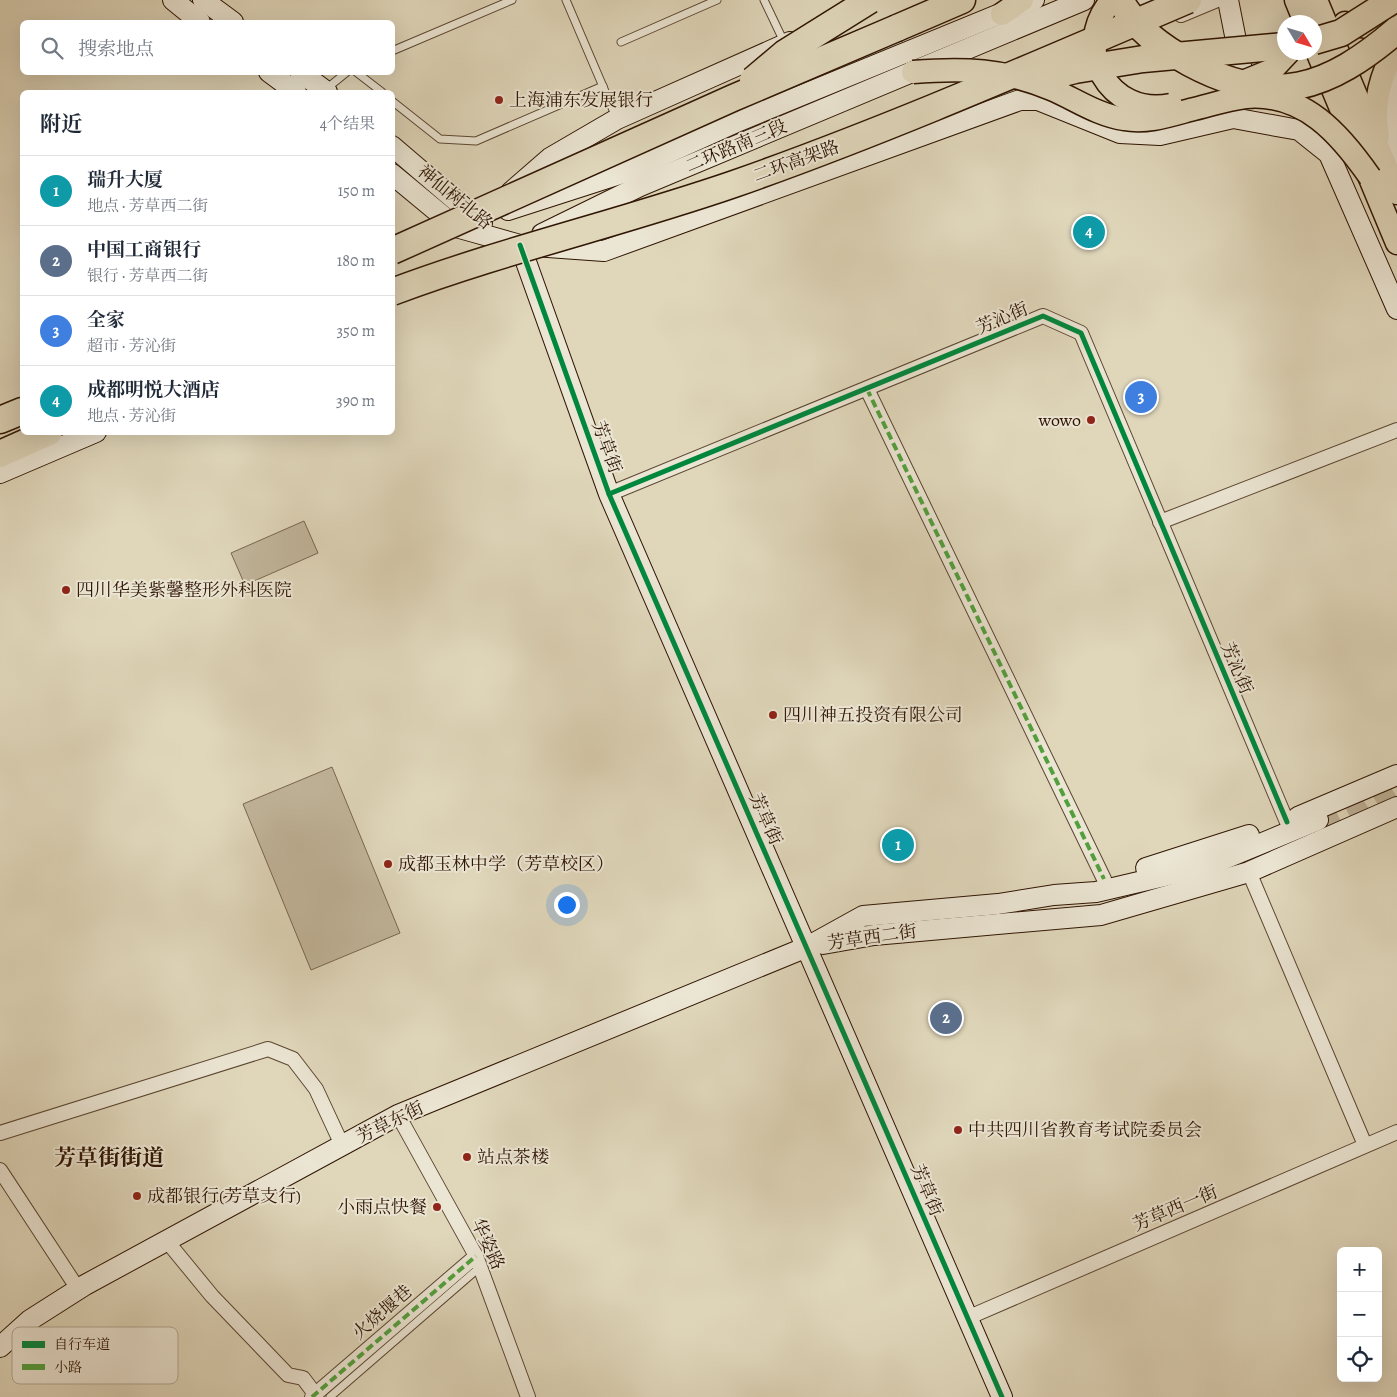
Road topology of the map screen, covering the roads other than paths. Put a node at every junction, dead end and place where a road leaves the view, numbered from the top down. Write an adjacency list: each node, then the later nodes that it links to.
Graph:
1 (174, 0): 24 (main road)
2 (203, 0): 25 (main road)
3 (512, 0): 33 (lane)
4 (566, 0): 42 (lane)
5 (717, 0): 28 (lane)
6 (764, 0): 29 (lane)
7 (870, 0): 49 (highway, bridge)
8 (883, 0): 29 (main road)
9 (962, 0): 49 (highway, bridge)
10 (1022, 0): 22 (main road)
11 (1034, 0): 22 (main road, 二环路南三段)
12 (1084, 0): 36 (main road, 二环路南三段)
13 (1102, 0): 31 (street)
14 (1112, 0): 35 (main road, bridge)
15 (1120, 0): 26 (highway, bridge)
16 (1143, 0): 20 (street)
17 (1217, 0): 20 (street)
18 (1228, 0): 51 (main road)
19 (1393, 0): 27 (highway, bridge)
20 (1181, 9): 31 (street); 52 (highway, 二环高架路, bridge)
21 (1305, 9): 23 (main road); 54 (main road, bridge)
22 (1002, 14): 49 (main road, 二环路南三段)
23 (1397, 18)
24 (198, 20)
25 (230, 20)
26 (1397, 30)
27 (1322, 39)
28 (621, 42)
29 (785, 44): 50 (main road)
30 (1397, 46): 54 (main road)
31 (1104, 47): 47 (street)
32 (1277, 47): 52 (highway, bridge)
33 (395, 50)
34 (1322, 56): 54 (main road, bridge)
35 (1281, 60)
36 (913, 72): 54 (main road, bridge); 60 (main road, 二环路南三段)
37 (273, 75): 43 (main road)
38 (304, 75): 44 (main road)
39 (344, 75): 45 (lane)
40 (360, 75): 46 (lane)
41 (1397, 75): 54 (main road)
42 (603, 86): 48 (lane); 50 (lane)
43 (293, 90)
44 (322, 90)
45 (327, 90)
46 (379, 90)
47 (1038, 100): 51 (main road); 60 (main road)
48 (395, 103)
49 (736, 110): 57 (main road, 二环路南三段); 61 (highway, bridge)
50 (617, 118): 57 (main road)
51 (1251, 121): 65 (main road)
52 (849, 142): 63 (highway, 二环高架路, bridge)
53 (395, 149): 57 (main road, 神仙树北路)
54 (1384, 166): 56 (main road); 59 (main road)
55 (395, 176): 58 (main road)
56 (1397, 193)
57 (478, 220): 58 (main road, 二环路南三段); 60 (main road, 神仙树北路)
58 (456, 227): 60 (main road); 62 (main road, 二环路南三段)
59 (1397, 243)
60 (520, 245): 64 (main road, 二环路南三段); 74 (main road, 芳草街)
61 (395, 250)
62 (395, 255)
63 (395, 291)
64 (395, 301)
65 (1397, 308)
66 (867, 389): 74 (street, 芳沁街); 75 (street, 芳沁街); 80 (street)
67 (20, 412): 68 (highway)
68 (0, 421)
69 (1397, 430): 75 (street)
70 (41, 435): 72 (highway)
71 (89, 435): 73 (main road)
72 (0, 454)
73 (0, 473)
74 (609, 494): 83 (main road, 芳草街)
75 (1160, 522): 78 (street, 芳沁街)
76 (1397, 775): 78 (main road)
77 (1397, 807): 79 (main road)
78 (1287, 822): 80 (main road)
79 (1249, 872): 82 (main road); 88 (street)
80 (1104, 879): 81 (main road)
81 (1054, 895): 82 (main road); 83 (main road, 芳草西二街)
82 (1044, 919): 83 (main road, 芳草西二街)
83 (807, 947): 84 (main road, 芳草东街); 93 (main road, 芳草街)
84 (398, 1116): 87 (main road, 芳草东街); 91 (street, 华姿路)
85 (1397, 1132): 88 (street, 芳草西一街)
86 (0, 1133): 87 (street)
87 (342, 1145): 90 (main road, 芳草东街)
88 (1365, 1145): 93 (street, 芳草西一街)
89 (0, 1170): 92 (street)
90 (166, 1240): 92 (main road, 芳草东街); 97 (street)
91 (478, 1262): 97 (street, 火烧堰巷); 98 (lane); 99 (street, 华姿路)
92 (78, 1289): 94 (main road, 芳草东街)
93 (967, 1318): 100 (main road, 芳草街)
94 (22, 1327)
95 (12, 1336): 96 (main road, 芳草东街)
96 (0, 1347)
97 (314, 1396)
98 (330, 1397)
99 (528, 1397)
100 (1002, 1397)

